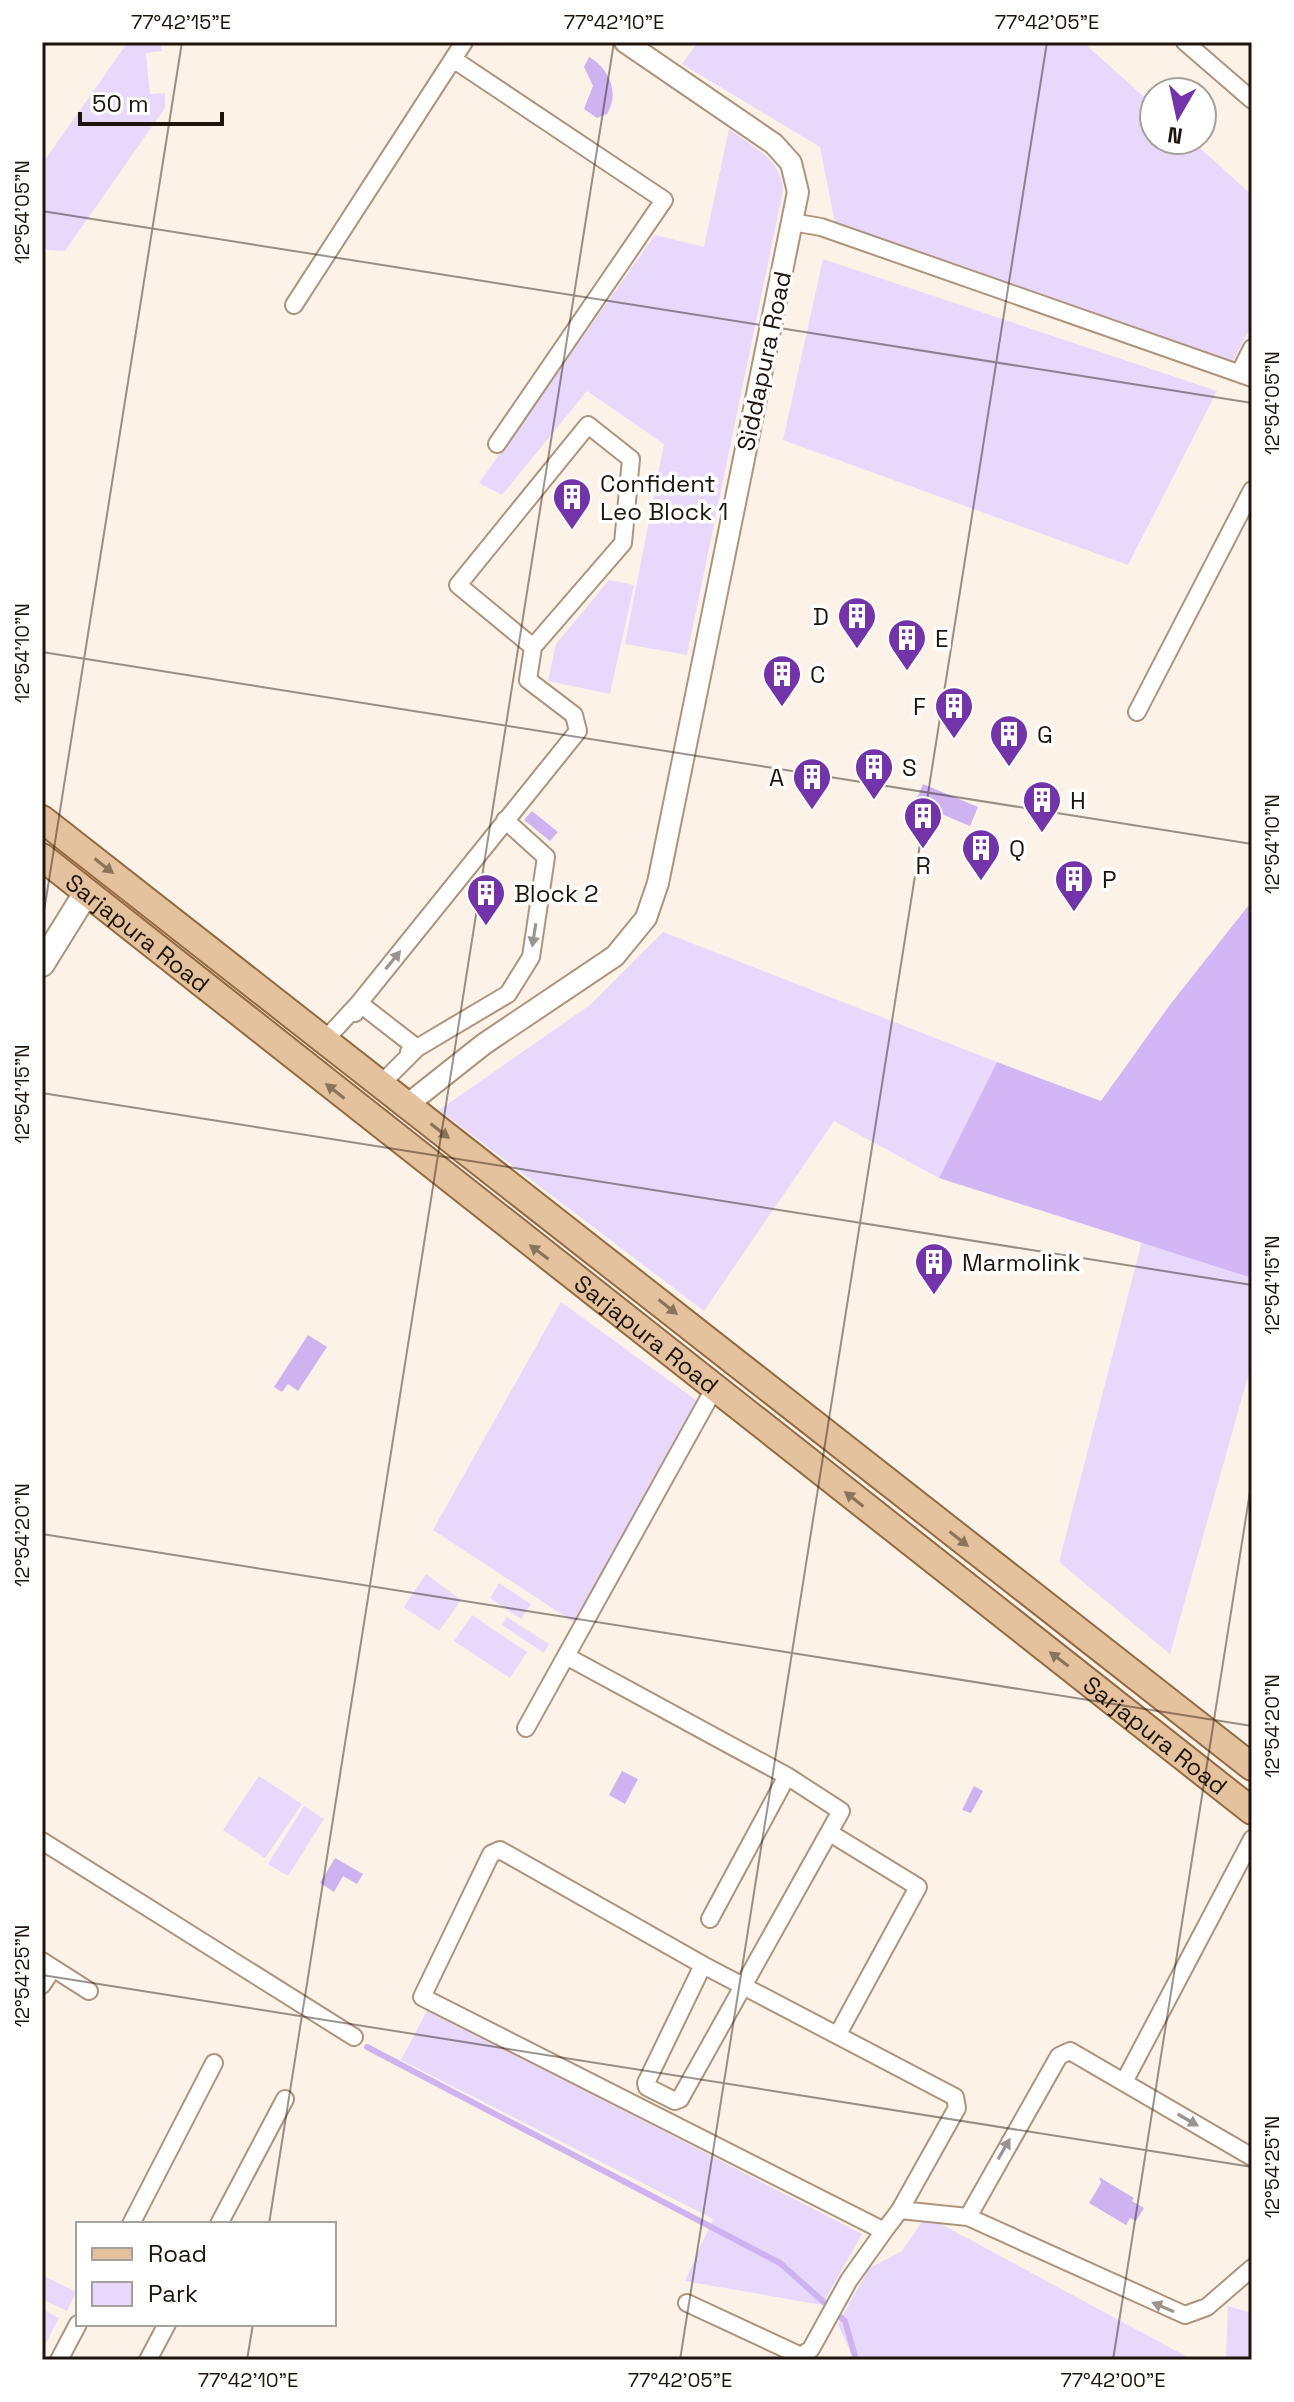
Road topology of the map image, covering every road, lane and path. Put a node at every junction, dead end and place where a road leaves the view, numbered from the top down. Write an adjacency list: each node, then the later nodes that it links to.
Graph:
1 (464, 42): 4 (street)
2 (626, 42): 6 (street, Siddapura Road)
3 (1185, 42): 5 (street)
4 (453, 59): 7 (street); 10 (street)
5 (1252, 100)
6 (792, 222): 9 (street); 23 (street, Siddapura Road)
7 (294, 305)
8 (1252, 348): 9 (street)
9 (1246, 375)
10 (497, 444)
11 (1252, 490): 13 (street)
12 (533, 647): 12 (street); 15 (street)
13 (1137, 712)
14 (42, 819): 20 (main road, Sarjapura Road, one-way to 20)
15 (505, 820): 19 (street, one-way to 15); 21 (street, one-way to 21)
16 (42, 857): 17 (main road, Sarjapura Road)
17 (86, 893): 18 (main road); 25 (main road, Sarjapura Road, one-way to 17)
18 (42, 964)
19 (359, 1003): 20 (street); 21 (street)
20 (325, 1040): 22 (main road, Sarjapura Road)
21 (417, 1048): 22 (street)
22 (381, 1084): 23 (main road, Sarjapura Road)
23 (407, 1105): 24 (main road, Sarjapura Road, one-way to 24)
24 (639, 1285): 25 (main road); 29 (main road, Sarjapura Road, one-way to 29)
25 (616, 1312): 26 (main road, Sarjapura Road)
26 (714, 1389): 27 (street); 31 (main road, Sarjapura Road, one-way to 26)
27 (566, 1656): 28 (street); 30 (street)
28 (526, 1728)
29 (1252, 1767)
30 (787, 1776): 32 (street); 35 (street)
31 (1252, 1811)
32 (830, 1833): 38 (street); 41 (street)
33 (1252, 1839): 44 (street)
34 (42, 1841): 42 (street)
35 (710, 1919)
36 (47, 1964): 39 (street); 40 (street)
37 (703, 1965): 38 (street); 38 (street); 51 (street)
38 (742, 1984): 41 (street)
39 (42, 1985)
40 (89, 1991)
41 (838, 2034): 47 (street)
42 (354, 2037)
43 (214, 2063): 49 (street)
44 (1124, 2082): 46 (street, one-way to 46); 48 (street, one-way to 44)
45 (285, 2099): 50 (street)
46 (1252, 2157)
47 (900, 2210): 48 (street); 51 (street)
48 (968, 2217): 52 (street, one-way to 48)
49 (132, 2222)
50 (220, 2222)
51 (884, 2231): 53 (street)
52 (1252, 2268)
53 (687, 2303)
54 (77, 2326): 56 (street)
55 (166, 2326): 57 (street)
56 (59, 2360)
57 (148, 2360)

